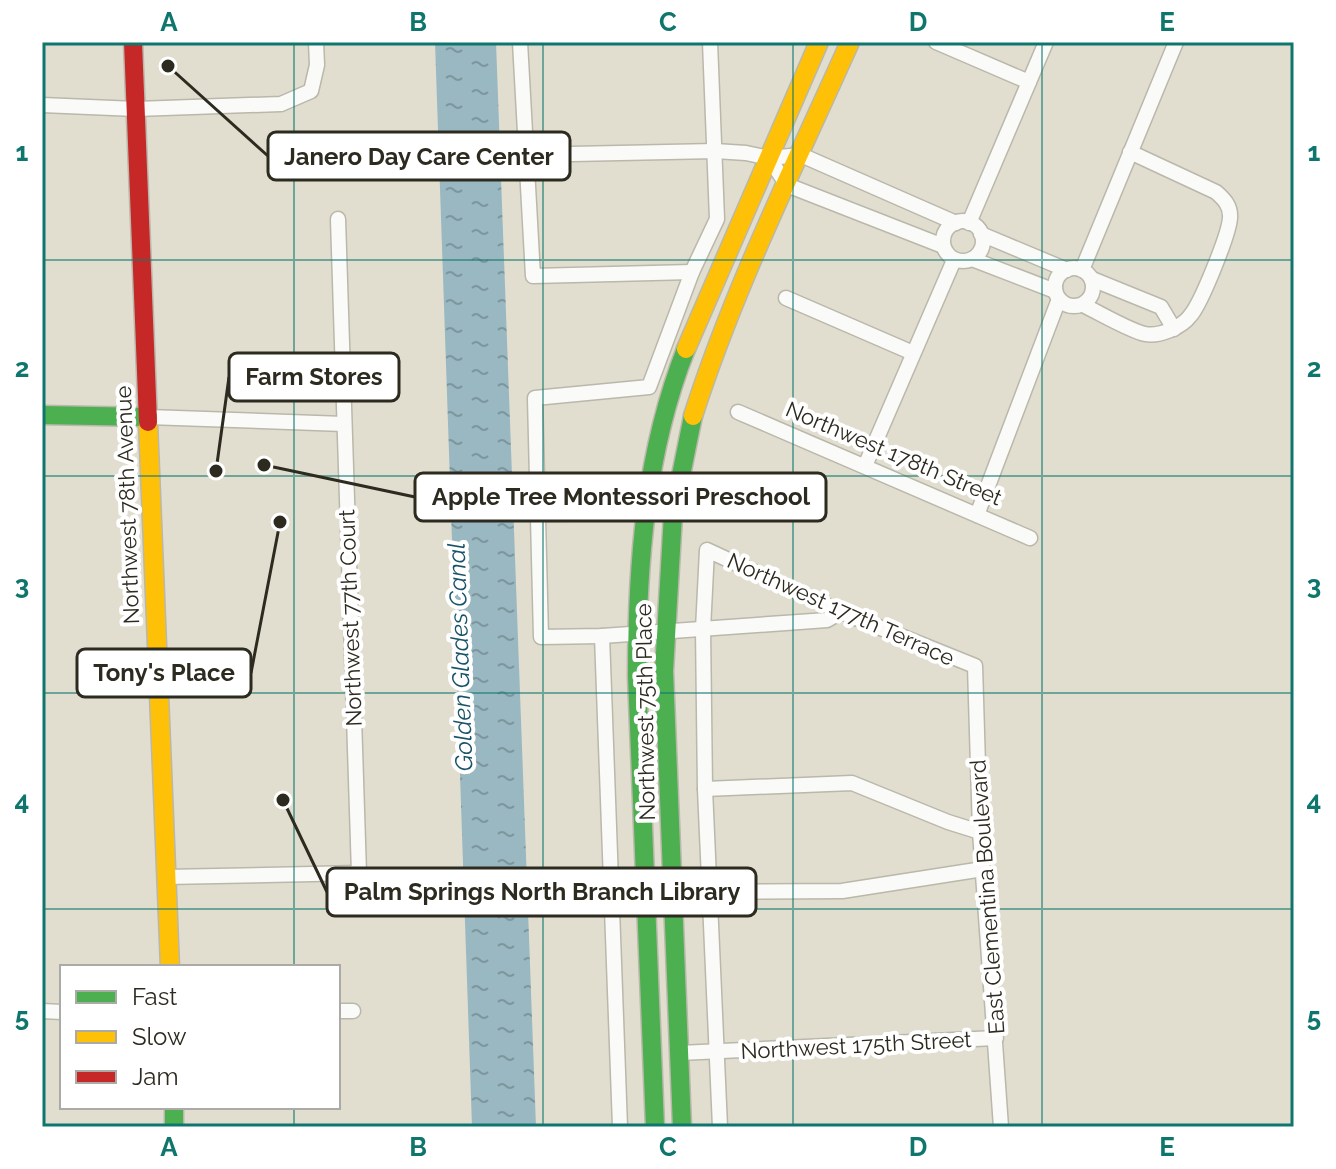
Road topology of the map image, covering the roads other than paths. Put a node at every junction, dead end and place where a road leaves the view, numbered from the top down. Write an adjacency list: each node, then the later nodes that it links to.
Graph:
1 (133, 42): 12 (street, Northwest 78th Avenue)
2 (316, 42): 12 (street)
3 (520, 42): 15 (street)
4 (710, 42): 13 (street)
5 (819, 42): 17 (street, Northwest 75th Place)
6 (850, 42): 16 (street, Northwest 75th Place)
7 (936, 42): 10 (street)
8 (1046, 42): 10 (street)
9 (1176, 42): 14 (street)
10 (1029, 82): 20 (street)
11 (42, 105): 12 (street)
12 (136, 109): 34 (street, Northwest 78th Avenue)
13 (715, 151): 15 (street); 17 (street); 25 (street)
14 (1130, 152): 26 (street); 30 (street)
15 (524, 155): 25 (street)
16 (801, 155): 17 (street); 18 (street, Northwest 75th Place); 20 (street)
17 (769, 158): 18 (street); 44 (street, Northwest 75th Place)
18 (787, 185): 22 (street); 43 (street, Northwest 75th Place)
19 (338, 219): 35 (street, Northwest 77th Court)
20 (963, 223): 21 (street); 22 (street)
21 (981, 234): 23 (street); 26 (street)
22 (943, 246): 24 (street)
23 (972, 259): 24 (street); 27 (street)
24 (954, 260): 31 (street)
25 (692, 272): 38 (street)
26 (1080, 273): 27 (street); 29 (street); 30 (street)
27 (1057, 295): 29 (street); 39 (street)
28 (786, 298): 31 (street)
29 (1083, 305): 30 (street)
30 (1174, 329)
31 (913, 353): 36 (street)
32 (738, 412): 36 (street, Northwest 178th Street)
33 (42, 415): 34 (street)
34 (148, 417): 35 (street); 50 (street, Northwest 78th Avenue)
35 (344, 424): 50 (street, Northwest 77th Court)
36 (865, 466): 39 (street, Northwest 178th Street)
37 (616, 513): 38 (street)
38 (538, 514): 45 (street)
39 (977, 515): 40 (street, Northwest 178th Street)
40 (1030, 538)
41 (841, 612): 42 (street); 42 (street, Northwest 177th Terrace); 46 (street, Northwest 177th Terrace)
42 (703, 629): 43 (street); 47 (street)
43 (665, 631): 44 (street); 52 (street, Northwest 75th Place)
44 (636, 633): 45 (street); 54 (street, Northwest 75th Place)
45 (602, 636): 58 (street)
46 (975, 666): 48 (street, East Clementina Boulevard)
47 (705, 789): 48 (street); 51 (street)
48 (980, 832): 49 (street, East Clementina Boulevard)
49 (983, 869): 51 (street); 55 (street, East Clementina Boulevard)
50 (166, 877): 53 (street, Northwest 78th Avenue)
51 (711, 891): 52 (street); 56 (street)
52 (673, 892): 57 (street, Northwest 75th Place)
53 (170, 965)
54 (650, 1006): 57 (street); 59 (street, Northwest 75th Place)
55 (996, 1038): 56 (street, Northwest 175th Street); 62 (street, East Clementina Boulevard)
56 (715, 1052): 57 (street, Northwest 175th Street); 61 (street)
57 (680, 1053): 60 (street, Northwest 75th Place)
58 (620, 1127)
59 (655, 1127)
60 (682, 1127)
61 (720, 1127)
62 (1001, 1127)

